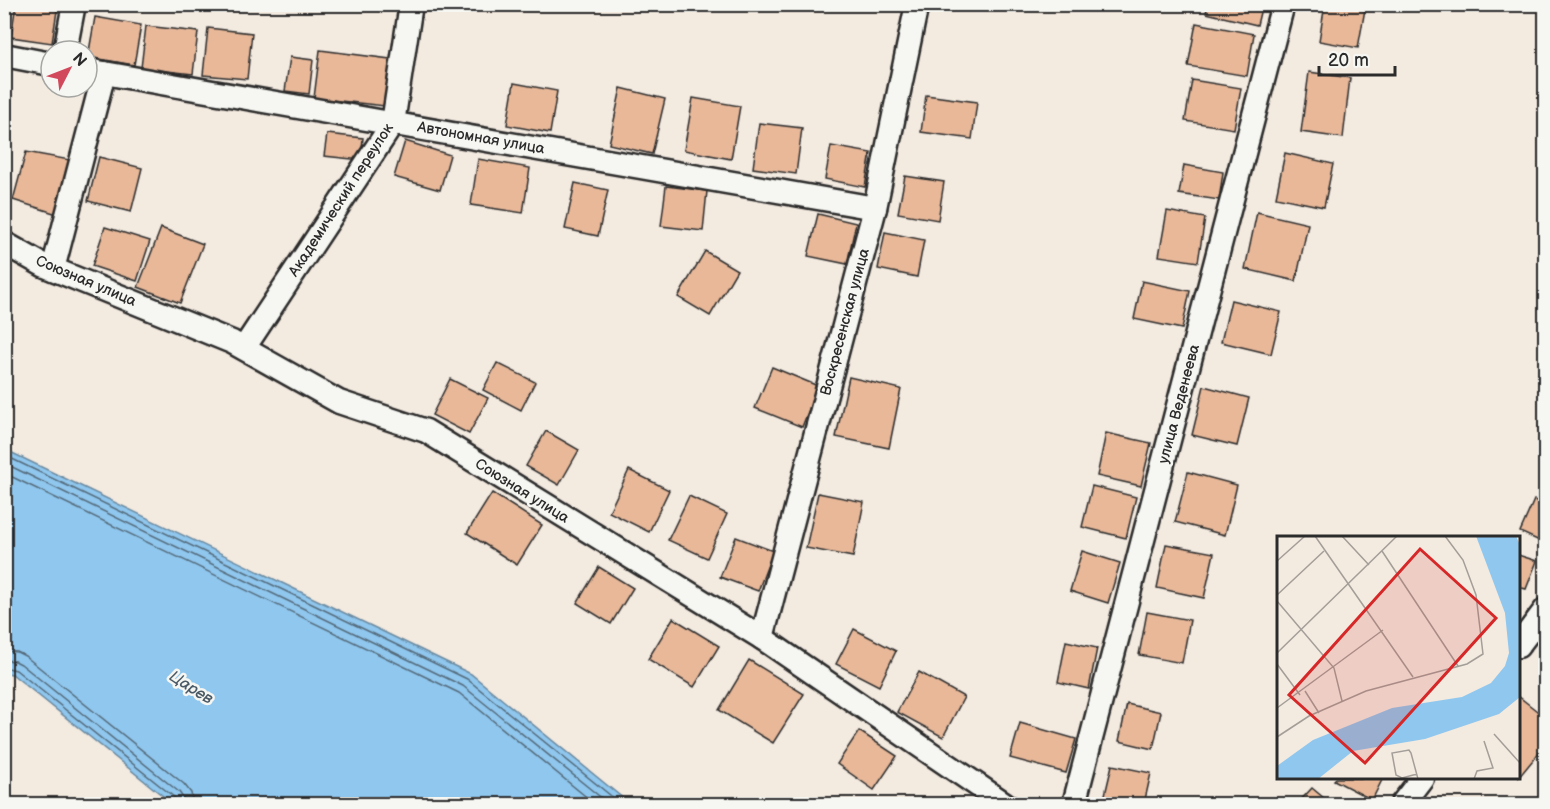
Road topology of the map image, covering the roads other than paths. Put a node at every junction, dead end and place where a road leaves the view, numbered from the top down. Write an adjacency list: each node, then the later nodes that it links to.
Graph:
1 (74, 4): 5 (street)
2 (411, 4): 10 (street, Академический переулок)
3 (917, 4): 11 (street, Воскресенская улица)
4 (1283, 4): 20 (street, улица Веденеева)
5 (67, 39)
6 (4, 55): 7 (street)
7 (39, 62)
8 (99, 73): 10 (street, Автономная улица)
9 (90, 99): 13 (street)
10 (393, 123): 11 (street, Автономная улица); 14 (street, Академический переулок)
11 (875, 207): 16 (street, Воскресенская улица)
12 (4, 243): 13 (street, Союзная улица)
13 (52, 269): 14 (street, Союзная улица)
14 (244, 348): 16 (street, Союзная улица)
15 (1545, 609): 17 (street)
16 (762, 638): 19 (street, Союзная улица)
17 (1520, 643)
18 (1421, 779): 21 (street)
19 (1005, 804)
20 (1074, 804)
21 (1402, 804)

